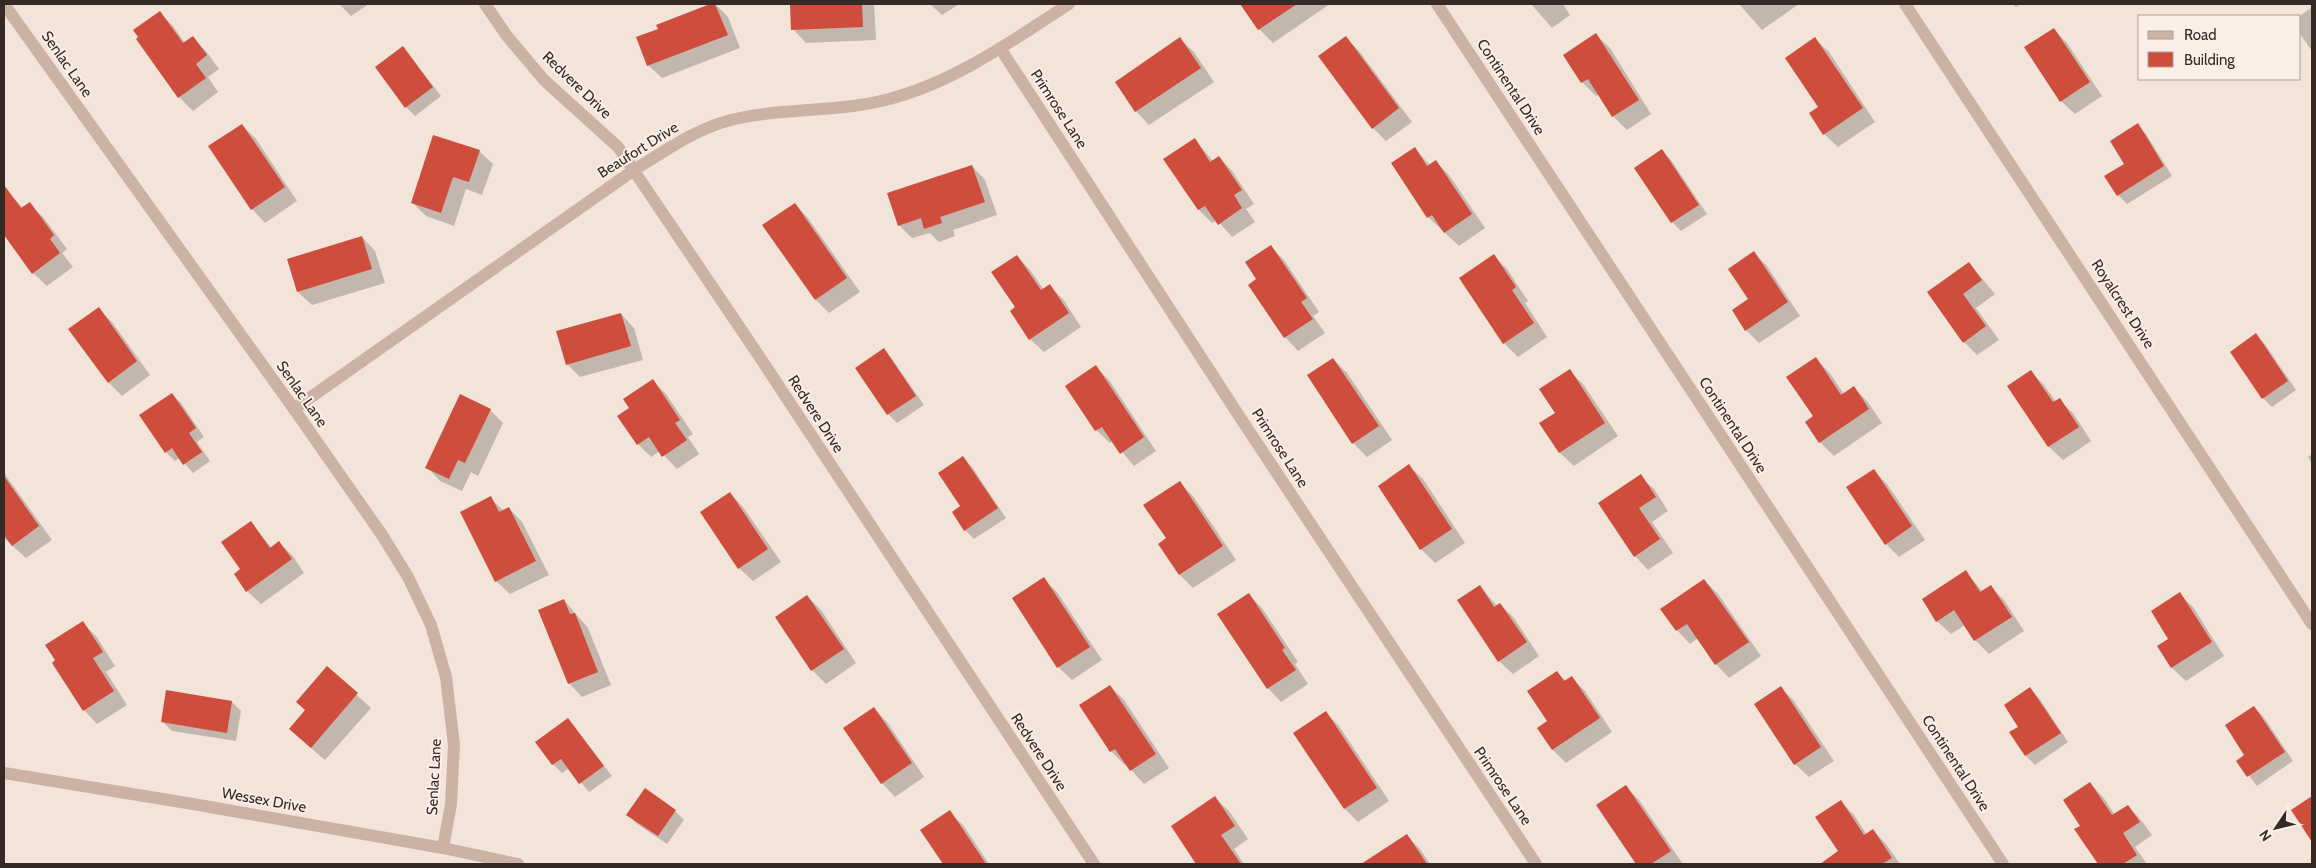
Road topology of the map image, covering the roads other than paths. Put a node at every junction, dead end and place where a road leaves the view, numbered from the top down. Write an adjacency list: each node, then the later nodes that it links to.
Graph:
1 (4, 4): 8 (street, Senlac Lane)
2 (485, 4): 7 (street, Redvere Drive)
3 (1070, 4): 6 (street, Beaufort Drive)
4 (1437, 4): 15 (street, Continental Drive)
5 (1905, 4): 9 (street, Royalcrest Drive)
6 (1000, 48): 7 (street, Beaufort Drive); 14 (street, Primrose Lane)
7 (634, 170): 8 (street, Beaufort Drive); 13 (street, Redvere Drive)
8 (294, 409): 11 (street, Senlac Lane)
9 (2312, 624)
10 (4, 773): 11 (street, Wessex Drive)
11 (443, 848): 12 (street, Wessex Drive)
12 (518, 864)
13 (1094, 864)
14 (1536, 864)
15 (2002, 864)

